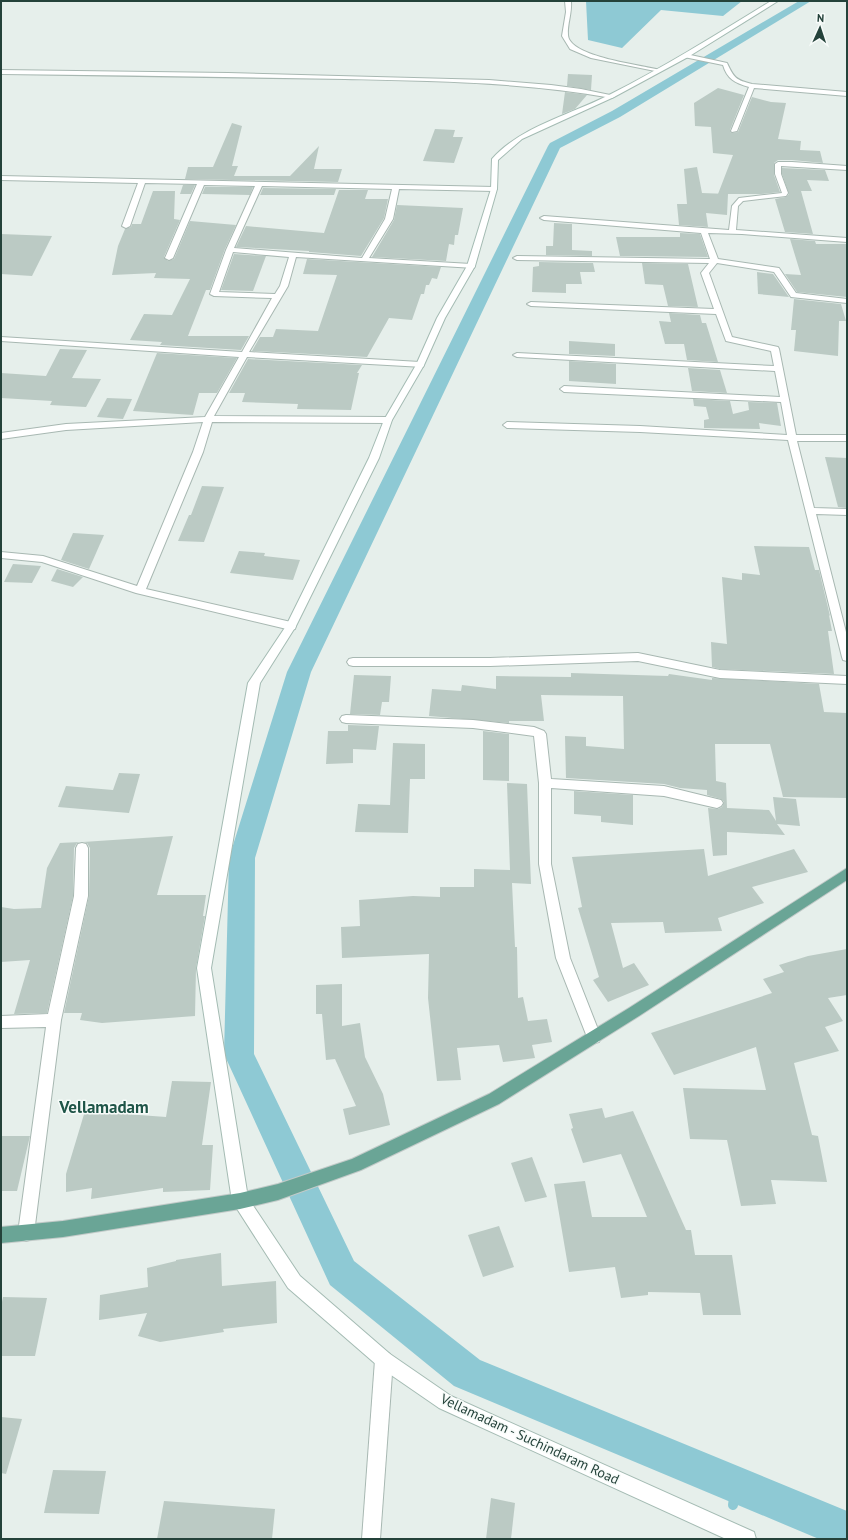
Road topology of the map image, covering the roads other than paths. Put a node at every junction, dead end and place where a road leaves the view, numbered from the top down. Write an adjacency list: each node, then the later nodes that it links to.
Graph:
1 (568, 1): 4 (street)
2 (775, 1): 3 (street)
3 (686, 56): 4 (street); 6 (street)
4 (658, 71): 8 (street)
5 (1, 72): 8 (street)
6 (752, 86): 7 (street); 9 (street)
7 (847, 94)
8 (612, 96): 16 (street)
9 (734, 131)
10 (847, 168): 20 (street)
11 (1, 178): 12 (street)
12 (142, 182): 13 (street); 18 (street)
13 (201, 183): 14 (street); 24 (street)
14 (258, 184): 15 (street); 22 (street)
15 (396, 188): 16 (street); 26 (street)
16 (494, 189): 28 (street)
17 (544, 218): 19 (street)
18 (126, 226)
19 (704, 231): 20 (street); 27 (street)
20 (732, 232): 21 (street)
21 (847, 240)
22 (230, 250): 23 (street); 29 (street)
23 (293, 255): 26 (street); 29 (street)
24 (169, 258)
25 (517, 258): 27 (street)
26 (364, 260): 28 (street)
27 (715, 262): 30 (street); 32 (street)
28 (471, 266): 36 (street)
29 (277, 296): 34 (street)
30 (847, 301)
31 (531, 304): 32 (street)
32 (719, 312): 37 (street)
33 (1, 338): 34 (street)
34 (245, 354): 36 (street); 40 (street)
35 (517, 355): 37 (street)
36 (420, 365): 41 (street)
37 (778, 369): 39 (street)
38 (564, 389): 39 (street)
39 (784, 400): 44 (street)
40 (208, 419): 41 (street); 43 (street); 49 (street)
41 (388, 420): 50 (street)
42 (507, 425): 44 (street)
43 (1, 436)
44 (792, 438): 45 (street); 46 (street)
45 (847, 438)
46 (810, 511): 47 (street); 51 (street)
47 (847, 512)
48 (1, 555): 49 (street)
49 (140, 592): 50 (street)
50 (291, 626): 62 (street)
51 (847, 656)
52 (353, 662): 53 (street)
53 (847, 680)
54 (346, 719): 55 (street)
55 (545, 783): 56 (street); 61 (street)
56 (717, 803)
57 (82, 848): 59 (street)
58 (847, 873): 61 (main road)
59 (54, 1020): 60 (street); 63 (street)
60 (1, 1022)
61 (594, 1037): 62 (main road)
62 (240, 1201): 63 (main road); 65 (street, Vellamadam - Suchindaram Road)
63 (26, 1233): 64 (main road)
64 (1, 1235)
65 (384, 1360): 66 (street); 67 (street, Vellamadam - Suchindaram Road)
66 (371, 1539)
67 (747, 1539)

